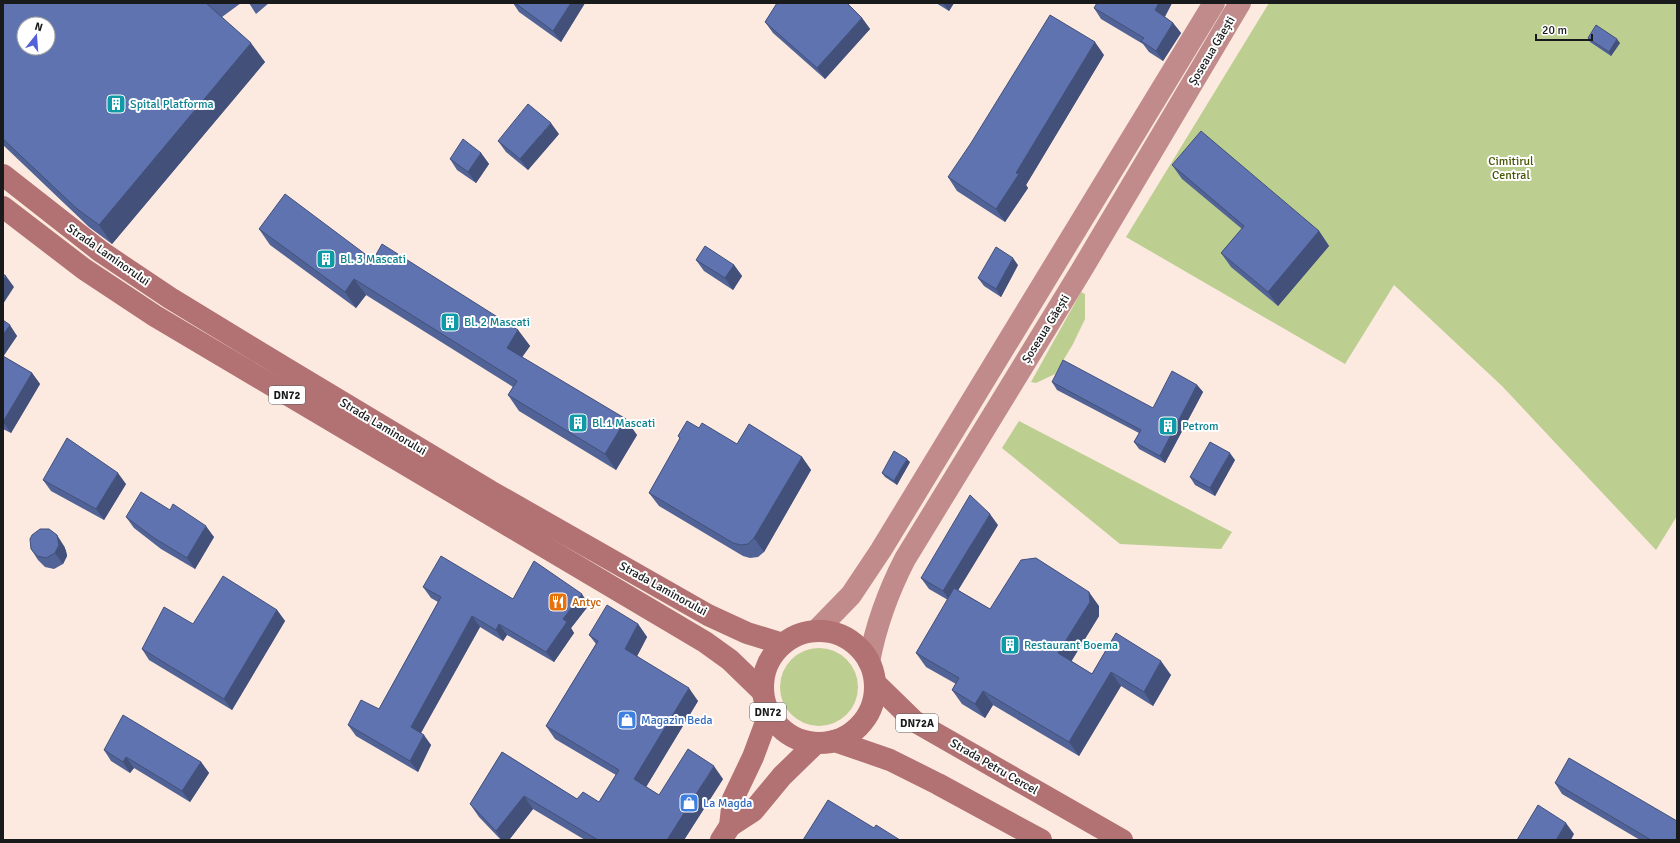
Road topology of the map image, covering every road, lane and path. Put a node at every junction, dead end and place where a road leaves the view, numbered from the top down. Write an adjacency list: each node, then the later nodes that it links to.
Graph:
1 (1214, 3): 5 (main road, Șoseaua Găești)
2 (1240, 3): 6 (main road, Șoseaua Găești)
3 (3, 174): 9 (main road, Strada Laminorului)
4 (3, 207): 10 (main road, Strada Laminorului / DN72)
5 (1060, 257): 6 (main road); 7 (main road, Șoseaua Găești)
6 (1081, 271): 8 (main road, Șoseaua Găești)
7 (982, 385): 8 (main road); 11 (main road, Șoseaua Găești)
8 (1003, 399): 13 (main road, Șoseaua Găești)
9 (593, 550): 10 (main road); 12 (main road, Strada Laminorului)
10 (581, 570): 15 (main road, Strada Laminorului / DN72)
11 (816, 631): 12 (main road, DN72); 13 (main road, DN72)
12 (783, 644): 15 (main road, DN72)
13 (869, 662): 14 (main road, DN72)
14 (875, 683): 17 (main road, DN72); 20 (main road, Strada Petru Cercel / DN72A)
15 (762, 691): 16 (main road, DN72)
16 (769, 714): 17 (main road, DN72); 18 (main road, DN72)
17 (826, 742): 18 (main road, DN72); 19 (main road)
18 (725, 833)
19 (1041, 840)
20 (1122, 840)

